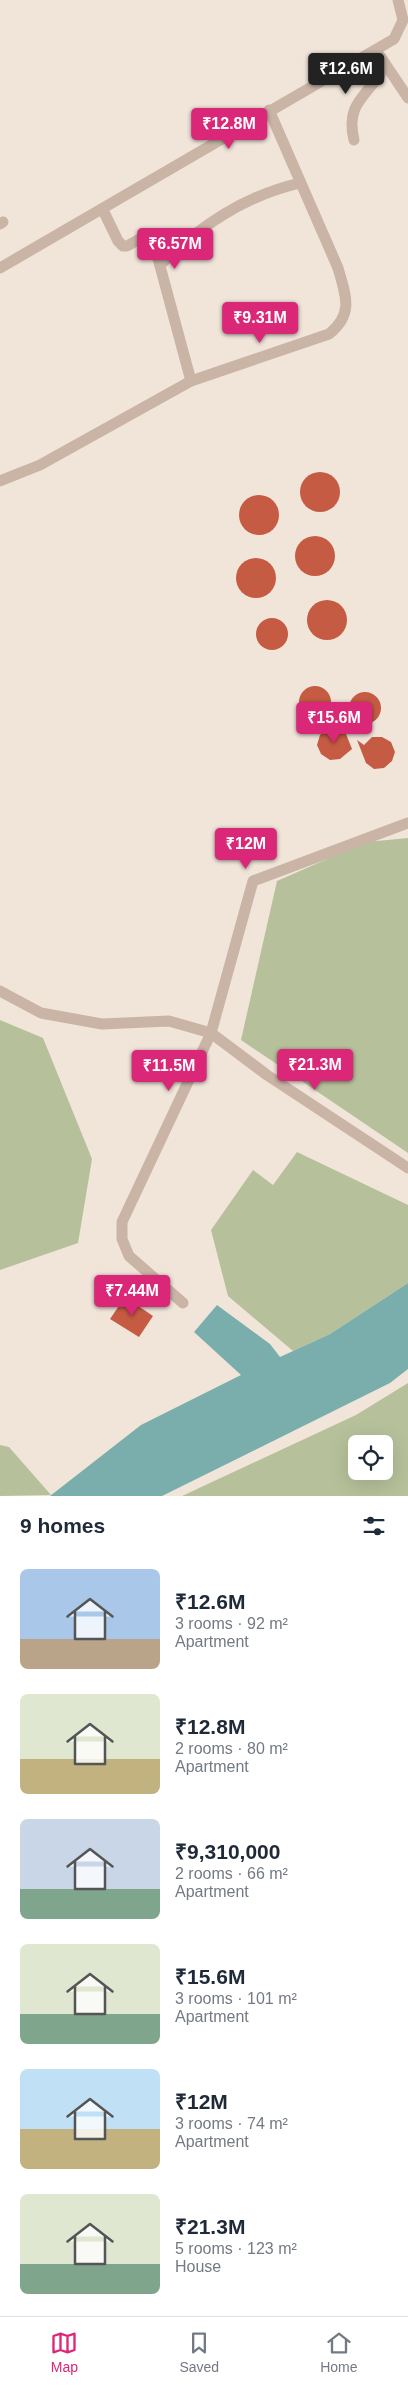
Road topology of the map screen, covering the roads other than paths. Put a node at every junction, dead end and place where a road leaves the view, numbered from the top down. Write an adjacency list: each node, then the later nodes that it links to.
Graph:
1 (398, 0): 2 (street)
2 (376, 50): 3 (street); 4 (street); 5 (street)
3 (408, 98)
4 (270, 110): 6 (street); 7 (street)
5 (354, 140)
6 (300, 183): 8 (street); 10 (street)
7 (103, 210): 8 (street); 9 (street)
8 (160, 265): 10 (street)
9 (0, 268)
10 (191, 381): 11 (street)
11 (0, 481)
12 (408, 823): 14 (street)
13 (0, 992): 14 (street)
14 (211, 1033): 15 (street); 16 (street)
15 (408, 1168)
16 (183, 1303)

